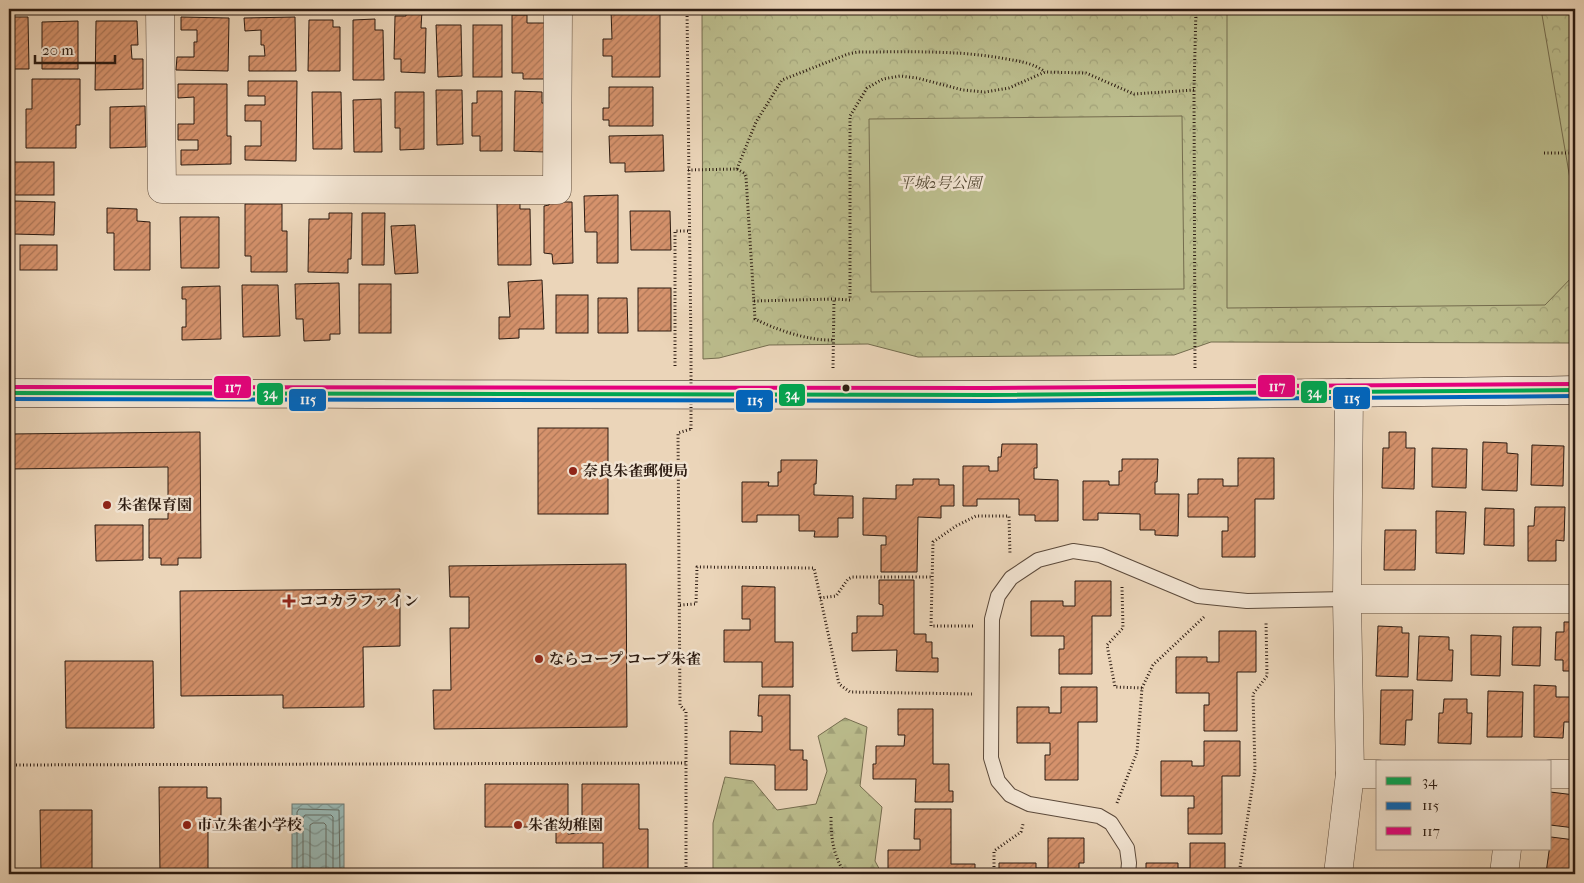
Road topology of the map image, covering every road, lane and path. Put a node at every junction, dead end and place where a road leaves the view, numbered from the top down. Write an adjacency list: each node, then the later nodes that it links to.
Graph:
1 (160, 9): 2 (street)
2 (558, 9)
3 (687, 9): 10 (path)
4 (1196, 9): 6 (path)
5 (1045, 72): 6 (path); 9 (path); 12 (path)
6 (1194, 90): 18 (path)
7 (1544, 153): 8 (path)
8 (1575, 153)
9 (737, 169): 10 (path); 13 (path)
10 (688, 170): 11 (path)
11 (689, 231): 15 (path); 29 (path, bridge)
12 (834, 300): 13 (path); 14 (path)
13 (754, 301): 14 (path)
14 (833, 340): 20 (path)
15 (675, 366)
16 (1575, 390): 19 (street)
17 (9, 393): 20 (street)
18 (1195, 394): 19 (street); 20 (street)
19 (1349, 394): 26 (street)
20 (833, 395)
21 (1122, 565): 23 (lane); 25 (lane); 31 (path)
22 (932, 577): 23 (path); 24 (path); 30 (path)
23 (1010, 578): 30 (lane)
24 (820, 598): 29 (path); 32 (path)
25 (1214, 598): 28 (lane); 31 (path)
26 (1347, 599): 27 (street); 28 (lane); 35 (street)
27 (1575, 599)
28 (1266, 600): 47 (path)
29 (680, 605): 33 (path)
30 (992, 626): 32 (lane)
31 (1142, 688): 41 (path)
32 (991, 695): 39 (lane)
33 (686, 764): 34 (path); 43 (path)
34 (9, 766)
35 (1350, 774): 36 (street); 48 (street)
36 (1376, 774)
37 (1552, 774): 38 (street)
38 (1575, 774)
39 (1029, 804): 41 (lane); 45 (path)
40 (831, 816): 44 (path)
41 (1108, 821): 46 (lane)
42 (1507, 850): 49 (street)
43 (686, 874)
44 (846, 874)
45 (994, 874)
46 (1128, 874)
47 (1239, 874)
48 (1338, 874)
49 (1504, 874)

